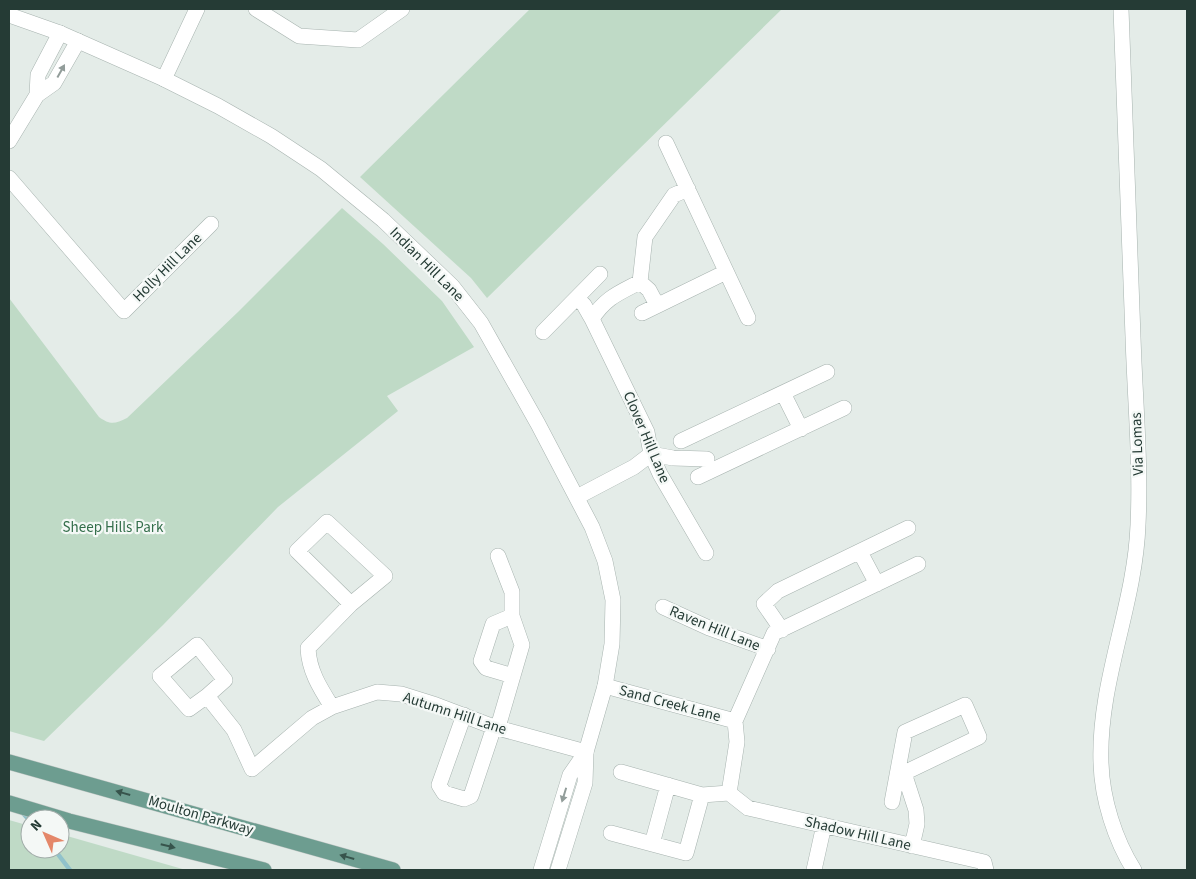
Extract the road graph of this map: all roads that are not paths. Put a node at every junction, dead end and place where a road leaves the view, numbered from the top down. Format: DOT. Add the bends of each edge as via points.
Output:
graph roads {
  1 [pos="20,9"];
  2 [pos="197,9"];
  3 [pos="256,9"];
  4 [pos="402,9"];
  5 [pos="1121,9"];
  6 [pos="9,15"];
  7 [pos="45,27"];
  8 [pos="60,33"];
  9 [pos="78,41"];
  10 [pos="164,79"];
  11 [pos="37,95"];
  12 [pos="9,141"];
  13 [pos="666,143"];
  14 [pos="9,178"];
  15 [pos="688,189"];
  16 [pos="211,224"];
  17 [pos="726,272"];
  18 [pos="600,274"];
  19 [pos="640,282"];
  20 [pos="577,298"];
  21 [pos="657,306"];
  22 [pos="642,313"];
  23 [pos="748,318"];
  24 [pos="592,319"];
  25 [pos="543,332"];
  26 [pos="827,372"];
  27 [pos="783,393"];
  28 [pos="844,408"];
  29 [pos="801,429"];
  30 [pos="701,431"];
  31 [pos="681,441"];
  32 [pos="651,454"];
  33 [pos="709,465"];
  34 [pos="698,477"];
  35 [pos="577,497"];
  36 [pos="908,528"];
  37 [pos="860,552"];
  38 [pos="706,553"];
  39 [pos="498,556"];
  40 [pos="918,564"];
  41 [pos="877,584"];
  42 [pos="351,604"];
  43 [pos="663,607"];
  44 [pos="512,616"];
  45 [pos="782,630"];
  46 [pos="768,649"];
  47 [pos="513,676"];
  48 [pos="605,686"];
  49 [pos="207,696"];
  50 [pos="332,707"];
  51 [pos="464,715"];
  52 [pos="735,721"];
  53 [pos="496,727"];
  54 [pos="586,752"];
  55 [pos="9,762"];
  56 [pos="621,772"];
  57 [pos="901,773"];
  58 [pos="668,785"];
  59 [pos="729,793"];
  60 [pos="702,795"];
  61 [pos="9,802"];
  62 [pos="892,802"];
  63 [pos="824,825"];
  64 [pos="612,833"];
  65 [pos="652,844"];
  66 [pos="912,846"];
  67 [pos="264,870"];
  68 [pos="393,870"];
  69 [pos="541,870"];
  70 [pos="558,870"];
  71 [pos="818,870"];
  72 [pos="986,870"];
  73 [pos="1134,870"];
  1 -- 7 [label="street, Indian Hill Lane"];
  2 -- 10 [label="street"];
  3 -- 4 [label="street" via="299,36 358,40"];
  5 -- 73 [label="street, Via Lomas" via="1139,512 1134,565 1103,717 1101,766 1116,833"];
  6 -- 7 [label="street, Indian Hill Lane"];
  7 -- 8 [label="street, Indian Hill Lane"];
  8 -- 9 [label="street, Indian Hill Lane"];
  8 -- 11 [label="street" via="38,75"];
  9 -- 10 [label="street, Indian Hill Lane"];
  11 -- 9 [label="street, one-way" via="54,84"];
  10 -- 35 [label="street, Indian Hill Lane" via="248,123 321,169 383,220 452,286 481,323"];
  11 -- 12 [label="street"];
  13 -- 15 [label="street"];
  14 -- 16 [label="street, Holly Hill Lane" via="124,311"];
  15 -- 17 [label="street"];
  15 -- 19 [label="street" via="674,195 645,237"];
  17 -- 21 [label="street"];
  17 -- 23 [label="street"];
  18 -- 20 [label="street"];
  19 -- 21 [label="street" via="649,290"];
  19 -- 24 [label="street" via="610,297"];
  20 -- 24 [label="street, Clover Hill Lane"];
  20 -- 25 [label="street"];
  21 -- 22 [label="street"];
  24 -- 32 [label="street, Clover Hill Lane" via="647,432"];
  26 -- 27 [label="street"];
  27 -- 29 [label="street"];
  27 -- 30 [label="street"];
  28 -- 29 [label="street"];
  29 -- 33 [label="street"];
  30 -- 31 [label="street"];
  30 -- 33 [label="street"];
  32 -- 33 [label="street"];
  32 -- 35 [label="street" via="634,467"];
  32 -- 38 [label="street, Clover Hill Lane"];
  33 -- 34 [label="street"];
  35 -- 48 [label="street, Indian Hill Lane" via="606,561 613,600 612,644"];
  36 -- 37 [label="street"];
  37 -- 41 [label="street"];
  37 -- 45 [label="street" via="778,591 764,604"];
  39 -- 44 [label="street" via="512,592"];
  40 -- 41 [label="street"];
  41 -- 45 [label="street"];
  42 -- 42 [label="street" via="385,576 327,522 297,551"];
  42 -- 50 [label="street" via="308,648 309,663"];
  43 -- 46 [label="street, Raven Hill Lane"];
  44 -- 47 [label="street" via="522,645"];
  44 -- 47 [label="street" via="493,624 481,661 486,668"];
  45 -- 46 [label="street" via="774,633"];
  46 -- 52 [label="street"];
  47 -- 53 [label="street"];
  48 -- 52 [label="street, Sand Creek Lane"];
  48 -- 54 [label="street, Indian Hill Lane"];
  49 -- 50 [label="street, Autumn Hill Lane" via="234,730 252,769 312,718"];
  50 -- 51 [label="street, Autumn Hill Lane" via="377,692 401,694"];
  51 -- 53 [label="street, Autumn Hill Lane"];
  51 -- 53 [label="street" via="439,785 444,793 464,799 471,796"];
  52 -- 59 [label="street" via="737,742"];
  53 -- 54 [label="street, Autumn Hill Lane"];
  54 -- 69 [label="street, Indian Hill Lane, one-way" via="570,775"];
  54 -- 70 [label="street, Indian Hill Lane" via="585,783"];
  68 -- 55 [label="main road, Moulton Parkway, one-way"];
  56 -- 58 [label="street"];
  57 -- 57 [label="street" via="979,737 965,705 905,732"];
  57 -- 62 [label="street"];
  57 -- 66 [label="street" via="916,810 917,824"];
  58 -- 60 [label="street"];
  58 -- 65 [label="street"];
  59 -- 60 [label="street"];
  59 -- 63 [label="street, Shadow Hill Lane" via="748,808"];
  60 -- 65 [label="street" via="686,853"];
  61 -- 67 [label="main road, one-way"];
  63 -- 66 [label="street, Shadow Hill Lane"];
  63 -- 71 [label="street"];
  64 -- 65 [label="street"];
  66 -- 72 [label="street, Shadow Hill Lane" via="984,862"];
}
